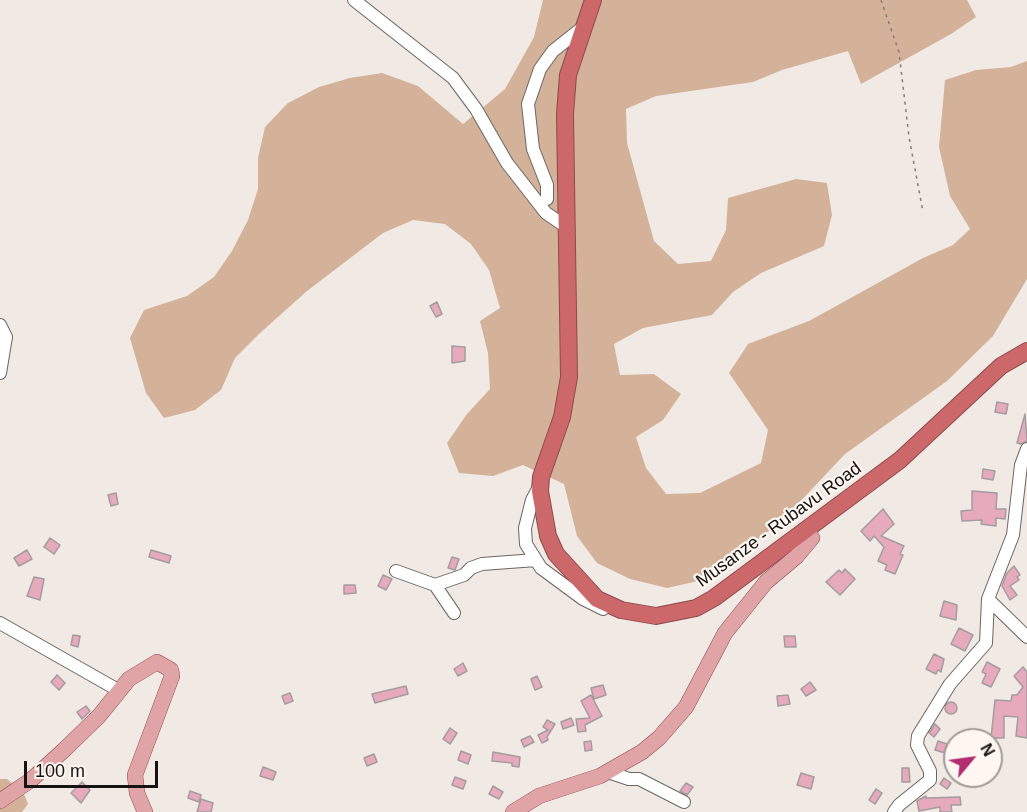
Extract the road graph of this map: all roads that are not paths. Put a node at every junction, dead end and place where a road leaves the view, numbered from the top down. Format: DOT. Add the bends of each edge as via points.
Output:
graph roads {
  1 [pos="354,0"];
  2 [pos="593,0"];
  3 [pos="582,28"];
  4 [pos="567,179"];
  5 [pos="547,185"];
  6 [pos="530,192"];
  7 [pos="547,199"];
  8 [pos="567,207"];
  9 [pos="546,213"];
  10 [pos="568,228"];
  11 [pos="569,258"];
  12 [pos="0,325"];
  13 [pos="1027,351"];
  14 [pos="0,373"];
  15 [pos="1027,449"];
  16 [pos="540,483"];
  17 [pos="806,530"];
  18 [pos="536,560"];
  19 [pos="396,571"];
  20 [pos="435,585"];
  21 [pos="988,599"];
  22 [pos="454,613"];
  23 [pos="656,616"];
  24 [pos="0,623"];
  25 [pos="1027,637"];
  26 [pos="118,690"];
  27 [pos="608,772"];
  28 [pos="0,801"];
  29 [pos="684,802"];
  30 [pos="145,812"];
  31 [pos="513,812"];
  32 [pos="894,812"];
  1 -- 6 [label="street" via="453,78"];
  2 -- 3 [label="highway, Musanze - Rubavu Road"];
  3 -- 4 [label="highway, Musanze - Rubavu Road" via="568,75"];
  3 -- 5 [label="street" via="553,51 532,85 529,127"];
  4 -- 5 [label="street"];
  4 -- 8 [label="highway, Musanze - Rubavu Road"];
  5 -- 6 [label="street"];
  5 -- 7 [label="street"];
  6 -- 7 [label="street"];
  6 -- 9 [label="street"];
  7 -- 8 [label="street"];
  8 -- 10 [label="highway, Musanze - Rubavu Road"];
  9 -- 10 [label="street"];
  9 -- 11 [label="street"];
  10 -- 11 [label="highway, Musanze - Rubavu Road"];
  11 -- 16 [label="highway, Musanze - Rubavu Road" via="568,377 562,417"];
  12 -- 14 [label="street" via="6,337"];
  13 -- 17 [label="highway, Musanze - Rubavu Road" via="1001,366 900,460"];
  15 -- 21 [label="street" via="1021,465 1013,535"];
  16 -- 18 [label="street" via="525,528 526,544"];
  16 -- 23 [label="highway, Musanze - Rubavu Road" via="548,536 566,566 597,598 621,610"];
  17 -- 23 [label="highway, Musanze - Rubavu Road" via="714,598 696,608"];
  17 -- 27 [label="main road" via="812,538 766,582 725,633 686,707 652,745"];
  18 -- 20 [label="street" via="482,564"];
  18 -- 23 [label="street" via="562,584 602,608 634,616"];
  19 -- 20 [label="street"];
  20 -- 22 [label="street"];
  21 -- 25 [label="street"];
  21 -- 32 [label="street" via="986,642 950,684 918,736 917,745 930,771 930,780"];
  24 -- 26 [label="street"];
  26 -- 28 [label="main road" via="99,716 64,750"];
  26 -- 30 [label="main road" via="155,662 172,672 172,681 135,776"];
  27 -- 29 [label="street" via="639,779"];
  27 -- 31 [label="main road" via="539,796"];
}
